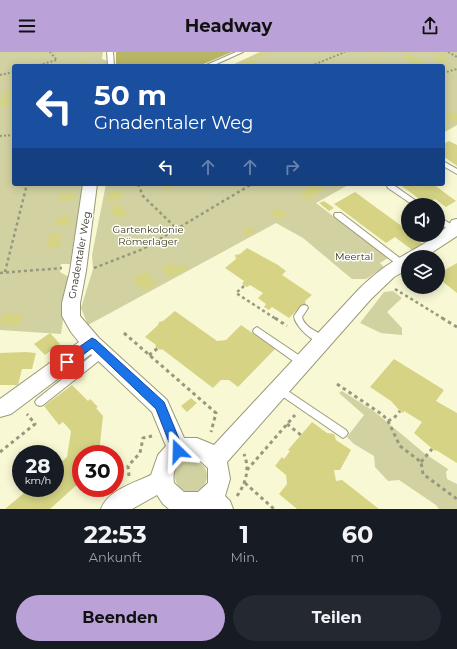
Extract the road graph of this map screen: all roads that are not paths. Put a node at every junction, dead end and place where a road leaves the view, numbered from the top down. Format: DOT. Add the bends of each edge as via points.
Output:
graph roads {
  1 [pos="110,52"];
  2 [pos="240,52"];
  3 [pos="111,64"];
  4 [pos="212,64"];
  5 [pos="445,164"];
  6 [pos="457,172"];
  7 [pos="90,186"];
  8 [pos="390,186"];
  9 [pos="408,198"];
  10 [pos="338,215"];
  11 [pos="445,222"];
  12 [pos="456,227"];
  13 [pos="424,250"];
  14 [pos="401,256"];
  15 [pos="401,266"];
  16 [pos="304,308"];
  17 [pos="257,331"];
  18 [pos="320,343"];
  19 [pos="97,348"];
  20 [pos="302,363"];
  21 [pos="279,388"];
  22 [pos="40,402"];
  23 [pos="8,404"];
  24 [pos="342,433"];
  25 [pos="178,451"];
  26 [pos="215,459"];
  27 [pos="162,482"];
  28 [pos="215,503"];
  29 [pos="112,509"];
  1 -- 3 [label="lane"];
  2 -- 4 [label="lane"];
  5 -- 6 [label="lane"];
  7 -- 19 [label="street, Gnadentaler Weg" via="71,316 77,327"];
  8 -- 9 [label="lane"];
  10 -- 14 [label="lane"];
  11 -- 12 [label="lane"];
  12 -- 13 [label="street"];
  15 -- 18 [label="street" via="382,279"];
  16 -- 18 [label="lane" via="298,316 300,324"];
  17 -- 20 [label="lane"];
  18 -- 20 [label="street"];
  19 -- 22 [label="lane"];
  19 -- 23 [label="street"];
  19 -- 25 [label="street, Gnadentaler Weg" via="160,406"];
  20 -- 21 [label="street"];
  21 -- 24 [label="lane"];
  21 -- 26 [label="street"];
  25 -- 26 [label="street" via="197,448"];
  25 -- 27 [label="street" via="165,464"];
  26 -- 28 [label="street" via="220,479 214,493"];
  27 -- 28 [label="street" via="167,494 180,503"];
  27 -- 29 [label="street" via="134,494"];
}
